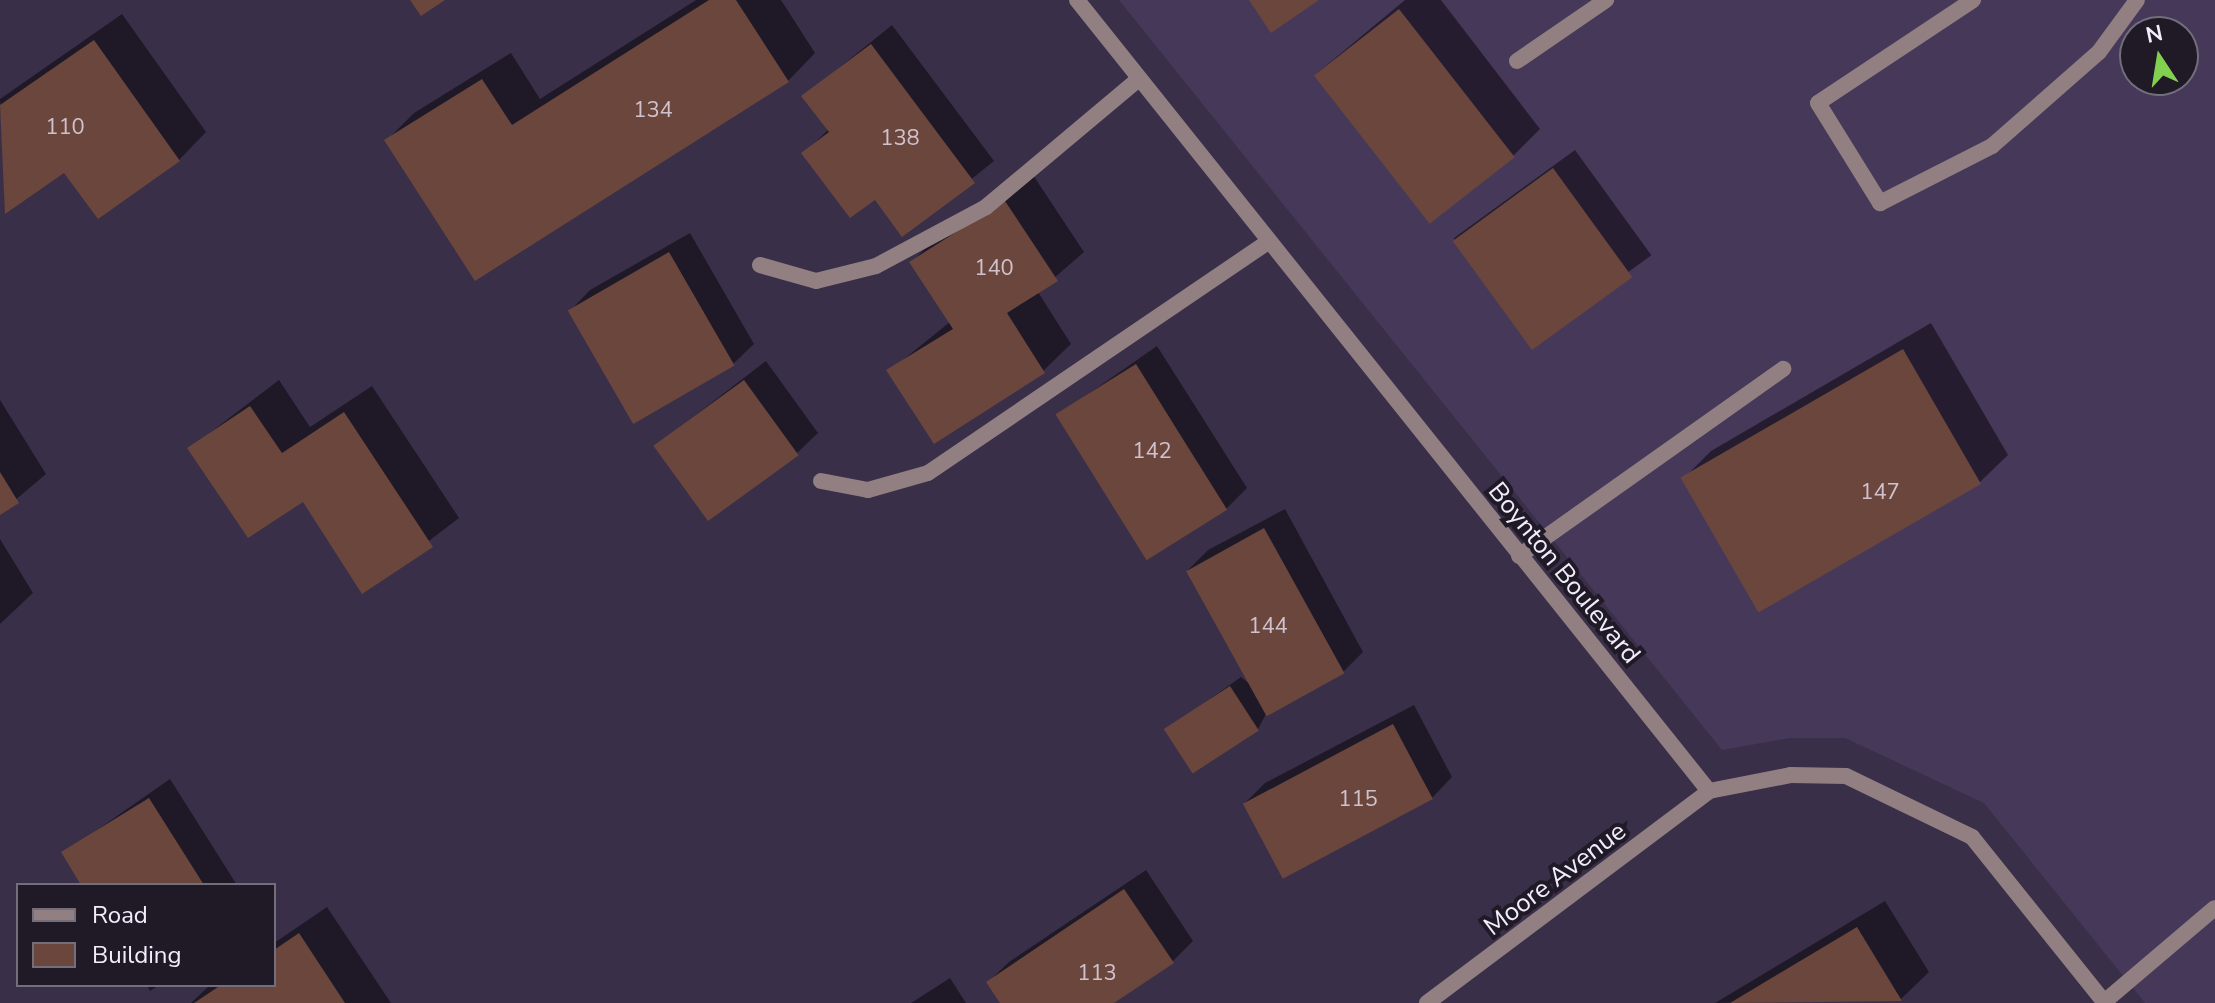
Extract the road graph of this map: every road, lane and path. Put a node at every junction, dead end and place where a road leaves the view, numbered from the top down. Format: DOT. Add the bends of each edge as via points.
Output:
graph roads {
  1 [pos="1077,0"];
  2 [pos="1606,0"];
  3 [pos="1973,0"];
  4 [pos="2137,0"];
  5 [pos="1517,61"];
  6 [pos="1136,81"];
  7 [pos="1266,243"];
  8 [pos="760,265"];
  9 [pos="1783,369"];
  10 [pos="821,481"];
  11 [pos="1519,556"];
  12 [pos="1709,791"];
  13 [pos="2215,908"];
  14 [pos="2105,1002"];
  15 [pos="1427,1003"];
  1 -- 6 [label="street, Boynton Boulevard"];
  2 -- 5 [label="street"];
  3 -- 4 [label="street" via="1818,103 1880,203 1992,146 2099,52"];
  6 -- 7 [label="street, Boynton Boulevard"];
  6 -- 8 [label="street" via="986,207 876,266 816,281"];
  7 -- 10 [label="street" via="928,473 868,490"];
  7 -- 11 [label="street, Boynton Boulevard"];
  9 -- 11 [label="street"];
  11 -- 12 [label="street, Boynton Boulevard"];
  12 -- 14 [label="street" via="1791,775 1846,776 1972,837"];
  12 -- 15 [label="street, Moore Avenue"];
  13 -- 14 [label="street"];
}
